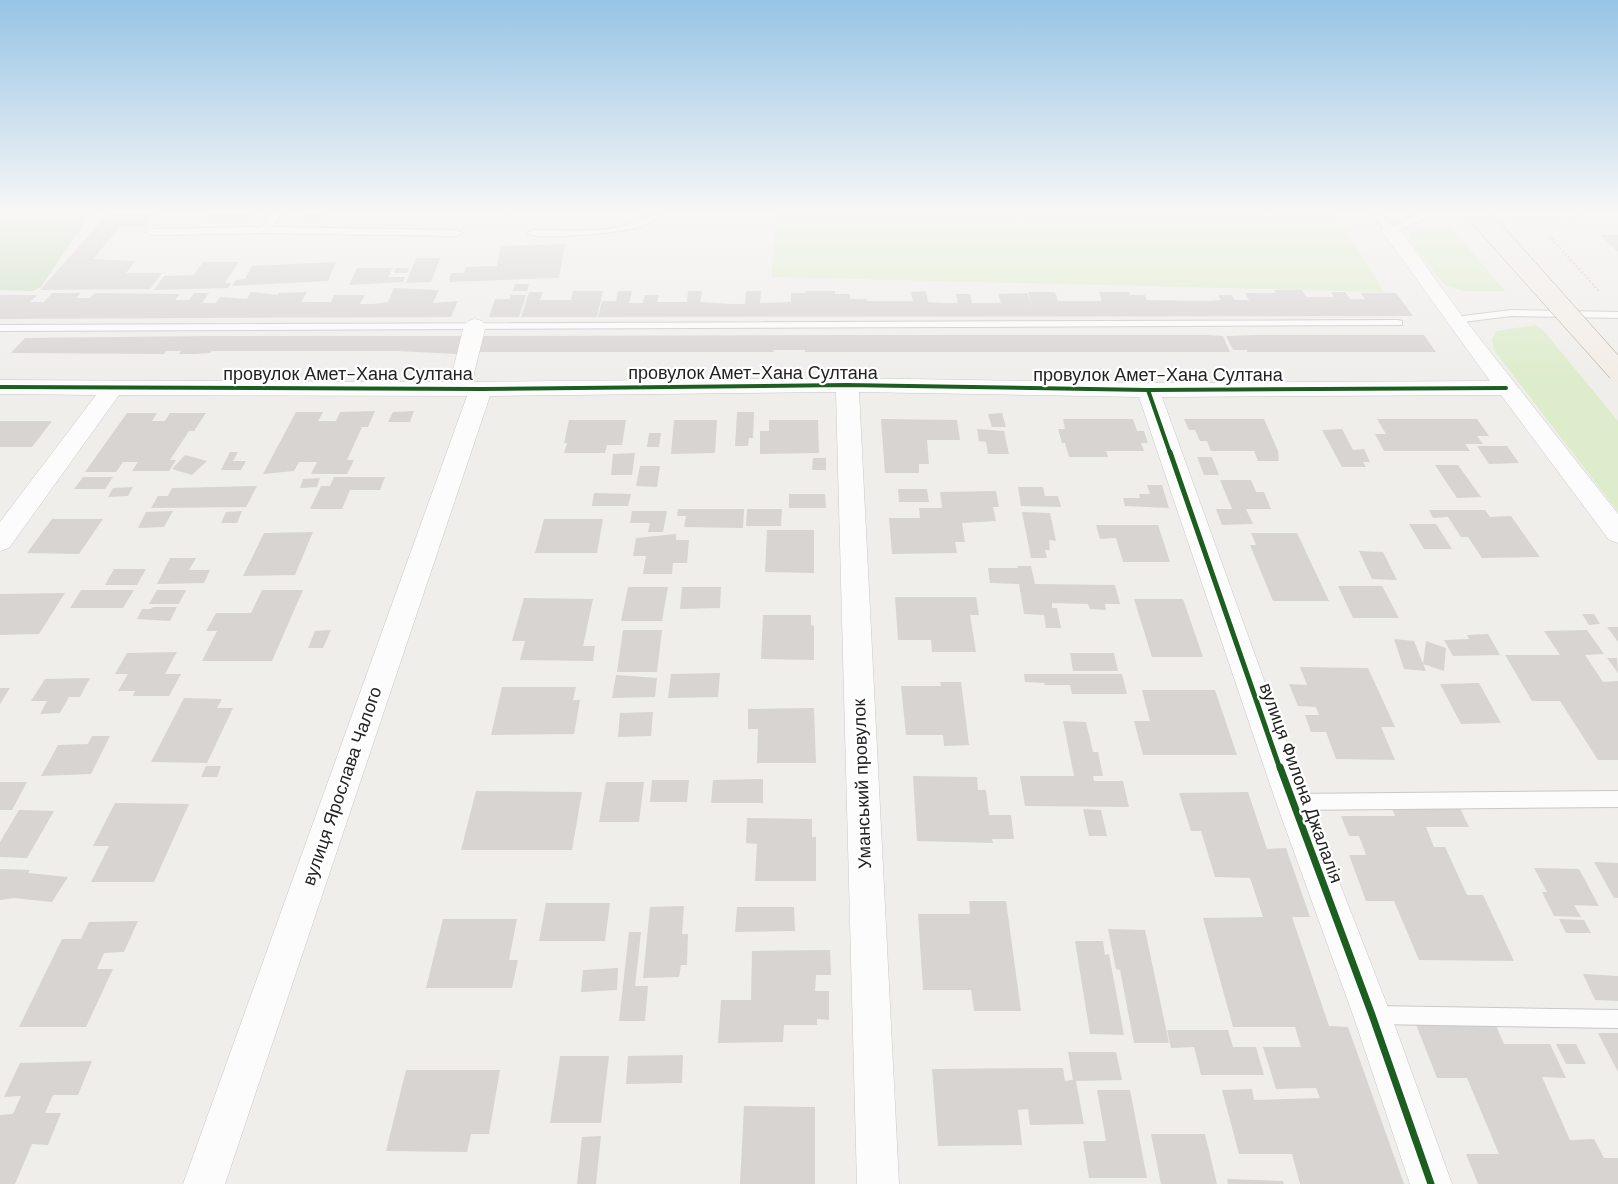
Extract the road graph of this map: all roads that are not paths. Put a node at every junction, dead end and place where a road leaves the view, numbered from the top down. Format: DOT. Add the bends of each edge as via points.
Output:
graph roads {
  1 [pos="1418,268"];
  2 [pos="1527,268"];
  3 [pos="1618,315"];
  4 [pos="1456,320"];
  5 [pos="1398,323"];
  6 [pos="475,325"];
  7 [pos="0,328"];
  8 [pos="1618,371"];
  9 [pos="846,385"];
  10 [pos="0,386"];
  11 [pos="114,386"];
  12 [pos="1506,388"];
  13 [pos="470,389"];
  14 [pos="1148,390"];
  15 [pos="1618,533"];
  16 [pos="0,541"];
  17 [pos="1618,799"];
  18 [pos="1292,802"];
  19 [pos="1372,1015"];
  20 [pos="1618,1019"];
  21 [pos="204,1184"];
  22 [pos="878,1184"];
  23 [pos="1431,1184"];
  1 -- 4 [label="street"];
  2 -- 8 [label="main road, bridge"];
  3 -- 4 [label="lane" via="1511,313"];
  4 -- 12 [label="street"];
  5 -- 6 [label="lane"];
  6 -- 7 [label="lane"];
  6 -- 13 [label="street, вулиця Ярослава Чалого"];
  9 -- 13 [label="street, провулок Амет-Хана Султана"];
  9 -- 14 [label="street, провулок Амет-Хана Султана"];
  9 -- 22 [label="street, Уманський провулок"];
  10 -- 11 [label="street, провулок Амет-Хана Султана"];
  11 -- 13 [label="street, провулок Амет-Хана Султана"];
  11 -- 16 [label="street"];
  12 -- 14 [label="street, провулок Амет-Хана Султана"];
  12 -- 15 [label="street"];
  13 -- 21 [label="street, вулиця Ярослава Чалого"];
  14 -- 18 [label="street, вулиця Филона Джалалія"];
  17 -- 18 [label="lane"];
  18 -- 19 [label="street, вулиця Филона Джалалія"];
  19 -- 20 [label="lane"];
  19 -- 23 [label="street, вулиця Филона Джалалія"];
}
